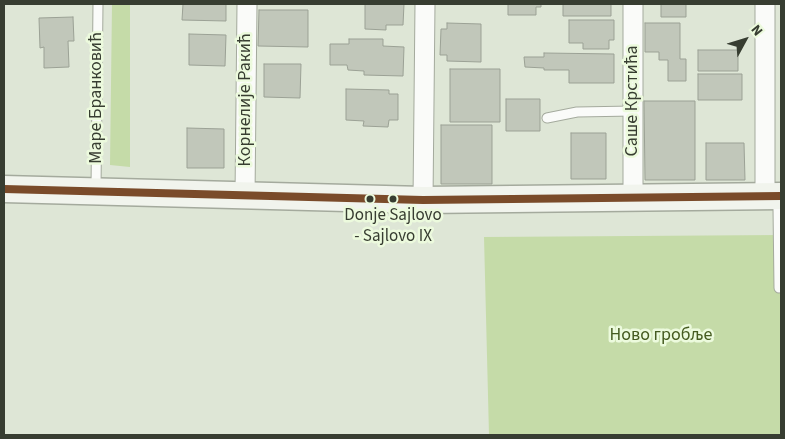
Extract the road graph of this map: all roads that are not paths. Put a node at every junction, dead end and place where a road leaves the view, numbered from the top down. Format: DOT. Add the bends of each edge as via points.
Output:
graph roads {
  1 [pos="98,4"];
  2 [pos="247,4"];
  3 [pos="425,4"];
  4 [pos="633,4"];
  5 [pos="765,4"];
  6 [pos="633,111"];
  7 [pos="547,118"];
  8 [pos="4,189"];
  9 [pos="96,192"];
  10 [pos="246,196"];
  11 [pos="633,198"];
  12 [pos="423,200"];
  13 [pos="775,200"];
  14 [pos="779,288"];
  1 -- 9 [label="lane, Маре Бранковић"];
  2 -- 10 [label="street, Корнелије Ракић"];
  3 -- 12 [label="street"];
  4 -- 6 [label="street, Саше Крстића"];
  5 -- 13 [label="street"];
  6 -- 7 [label="lane" via="577,112"];
  6 -- 11 [label="street, Саше Крстића"];
  8 -- 9 [label="street"];
  9 -- 10 [label="street"];
  10 -- 12 [label="street"];
  11 -- 12 [label="street"];
  11 -- 13 [label="street"];
  13 -- 14 [label="lane"];
}
